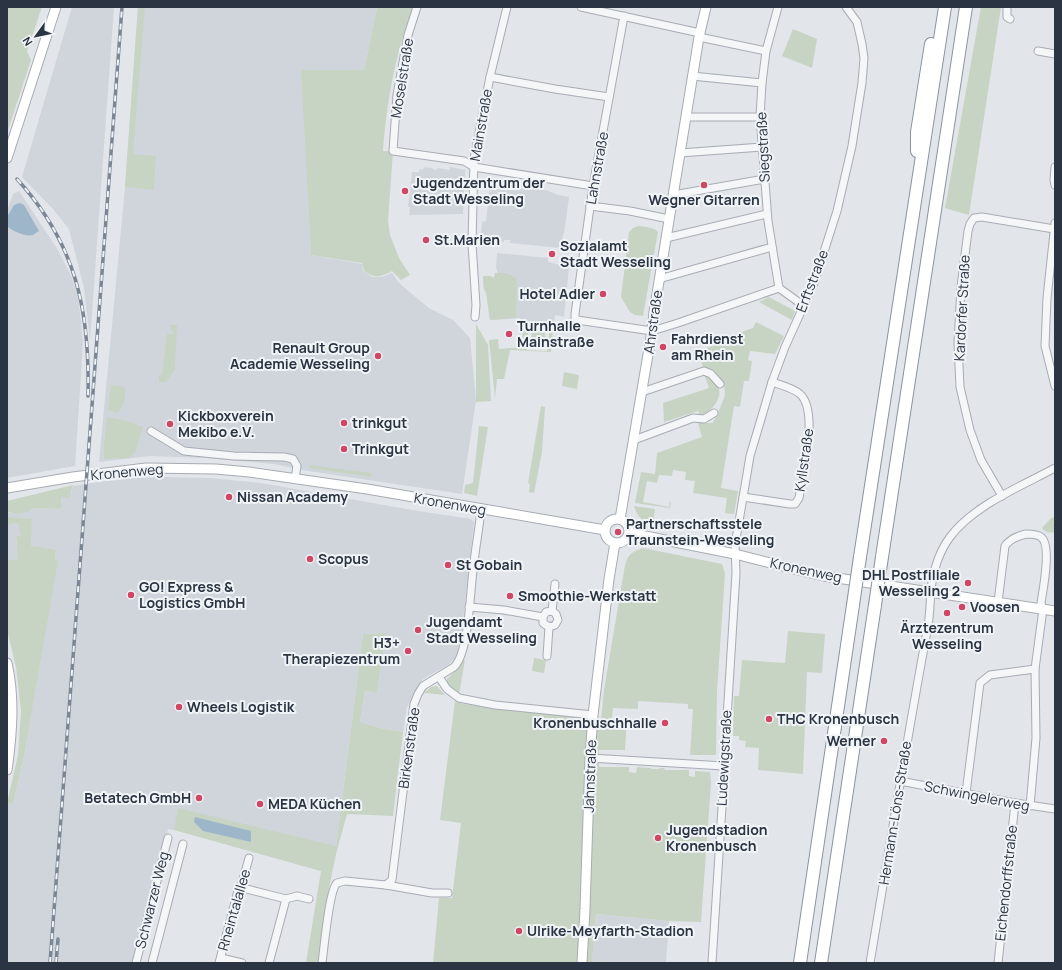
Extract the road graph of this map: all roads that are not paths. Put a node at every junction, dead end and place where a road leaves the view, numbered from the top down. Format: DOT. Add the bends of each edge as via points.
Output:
graph roads {
  1 [pos="56,7"];
  2 [pos="417,7"];
  3 [pos="507,7"];
  4 [pos="581,7"];
  5 [pos="706,7"];
  6 [pos="778,7"];
  7 [pos="846,7"];
  8 [pos="936,7"];
  9 [pos="945,7"];
  10 [pos="966,7"];
  11 [pos="974,7"];
  12 [pos="1007,7"];
  13 [pos="624,16"];
  14 [pos="1010,19"];
  15 [pos="699,35"];
  16 [pos="766,51"];
  17 [pos="1038,51"];
  18 [pos="1055,54"];
  19 [pos="692,76"];
  20 [pos="490,77"];
  21 [pos="762,83"];
  22 [pos="609,97"];
  23 [pos="686,117"];
  24 [pos="760,117"];
  25 [pos="947,131"];
  26 [pos="762,147"];
  27 [pos="680,153"];
  28 [pos="7,158"];
  29 [pos="474,167"];
  30 [pos="1055,167"];
  31 [pos="765,180"];
  32 [pos="918,182"];
  33 [pos="1055,185"];
  34 [pos="592,186"];
  35 [pos="673,196"];
  36 [pos="590,206"];
  37 [pos="767,214"];
  38 [pos="669,219"];
  39 [pos="1054,226"];
  40 [pos="666,238"];
  41 [pos="772,247"];
  42 [pos="660,279"];
  43 [pos="779,288"];
  44 [pos="804,306"];
  45 [pos="475,317"];
  46 [pos="652,330"];
  47 [pos="772,382"];
  48 [pos="720,384"];
  49 [pos="1055,386"];
  50 [pos="642,392"];
  51 [pos="714,413"];
  52 [pos="151,431"];
  53 [pos="634,440"];
  54 [pos="1055,468"];
  55 [pos="295,479"];
  56 [pos="7,488"];
  57 [pos="1002,496"];
  58 [pos="743,497"];
  59 [pos="481,510"];
  60 [pos="620,519"];
  61 [pos="605,530"];
  62 [pos="630,533"];
  63 [pos="615,543"];
  64 [pos="735,554"];
  65 [pos="555,584"];
  66 [pos="931,592"];
  67 [pos="998,602"];
  68 [pos="469,607"];
  69 [pos="1043,609"];
  70 [pos="552,611"];
  71 [pos="1055,611"];
  72 [pos="542,617"];
  73 [pos="549,627"];
  74 [pos="546,656"];
  75 [pos="7,663"];
  76 [pos="1035,669"];
  77 [pos="439,676"];
  78 [pos="593,715"];
  79 [pos="590,758"];
  80 [pos="724,766"];
  81 [pos="7,770"];
  82 [pos="900,781"];
  83 [pos="966,794"];
  84 [pos="1015,804"];
  85 [pos="1030,806"];
  86 [pos="1055,809"];
  87 [pos="168,838"];
  88 [pos="183,844"];
  89 [pos="249,858"];
  90 [pos="386,885"];
  91 [pos="238,888"];
  92 [pos="448,893"];
  93 [pos="286,899"];
  94 [pos="309,899"];
  95 [pos="220,960"];
  96 [pos="136,963"];
  97 [pos="152,963"];
  98 [pos="242,963"];
  99 [pos="269,963"];
  100 [pos="322,963"];
  101 [pos="582,963"];
  102 [pos="712,963"];
  103 [pos="800,963"];
  104 [pos="821,963"];
  105 [pos="870,963"];
  106 [pos="998,963"];
  1 -- 28 [label="street"];
  2 -- 29 [label="street, Moselstraße" via="408,35 397,95 393,151 464,161"];
  3 -- 20 [label="street, Mainstraße"];
  4 -- 13 [label="street"];
  5 -- 15 [label="street, Ahrstraße"];
  6 -- 16 [label="street, Siegstraße"];
  7 -- 44 [label="street, Erftstraße" via="857,22 862,44 862,83 852,146 837,211"];
  8 -- 32 [label="highway" via="916,132"];
  9 -- 32 [label="highway"];
  10 -- 25 [label="highway"];
  11 -- 25 [label="highway" via="961,82"];
  12 -- 14 [label="street" via="1007,16"];
  13 -- 15 [label="street"];
  13 -- 22 [label="street, Lahnstraße"];
  15 -- 16 [label="street"];
  15 -- 19 [label="street, Ahrstraße"];
  16 -- 21 [label="street, Siegstraße"];
  17 -- 18 [label="street"];
  19 -- 21 [label="street"];
  19 -- 23 [label="street, Ahrstraße"];
  20 -- 22 [label="street"];
  20 -- 29 [label="street, Mainstraße"];
  21 -- 24 [label="street, Siegstraße"];
  22 -- 34 [label="street, Lahnstraße"];
  23 -- 24 [label="street"];
  23 -- 27 [label="street, Ahrstraße"];
  24 -- 26 [label="street, Siegstraße"];
  25 -- 104 [label="highway, bridge"];
  26 -- 27 [label="street"];
  26 -- 31 [label="street, Siegstraße"];
  27 -- 35 [label="street, Ahrstraße"];
  29 -- 34 [label="street"];
  29 -- 45 [label="street, Mainstraße" via="471,232"];
  30 -- 33 [label="street"];
  31 -- 35 [label="street"];
  31 -- 37 [label="street, Siegstraße"];
  32 -- 103 [label="highway, bridge"];
  34 -- 36 [label="street, Lahnstraße"];
  35 -- 38 [label="street, Ahrstraße"];
  36 -- 38 [label="street"];
  36 -- 46 [label="street, Lahnstraße" via="575,318"];
  37 -- 40 [label="street"];
  37 -- 41 [label="street, Siegstraße"];
  38 -- 40 [label="street, Ahrstraße"];
  39 -- 49 [label="street" via="1045,346"];
  39 -- 57 [label="street, Kardorfer Straße" via="982,217 974,218 970,224 961,287 958,343 960,387 970,430 981,460"];
  40 -- 42 [label="street, Ahrstraße"];
  41 -- 42 [label="street"];
  41 -- 43 [label="street, Siegstraße"];
  42 -- 46 [label="street, Ahrstraße"];
  43 -- 44 [label="street"];
  43 -- 46 [label="street"];
  44 -- 47 [label="street, Erftstraße"];
  46 -- 50 [label="street, Ahrstraße"];
  47 -- 58 [label="street, Erftstraße" via="750,456"];
  47 -- 58 [label="street, Kyllstraße" via="796,392 808,406 810,424 799,498 795,504 790,504"];
  48 -- 50 [label="street" via="711,374 704,371"];
  50 -- 53 [label="street, Ahrstraße"];
  51 -- 53 [label="street"];
  52 -- 55 [label="street, Kronenweg" via="184,451 293,459 297,466"];
  53 -- 60 [label="street, Ahrstraße"];
  54 -- 57 [label="street, Hermann-Löns-Straße"];
  55 -- 56 [label="street, Kronenweg" via="216,469 146,468"];
  55 -- 59 [label="street, Kronenweg"];
  57 -- 66 [label="street, Hermann-Löns-Straße" via="964,521 949,538 939,556"];
  58 -- 64 [label="street, Erftstraße"];
  59 -- 61 [label="street, Kronenweg"];
  59 -- 68 [label="street, Birkenstraße"];
  60 -- 61 [label="street" via="608,523"];
  60 -- 62 [label="street" via="627,523"];
  61 -- 63 [label="street" via="608,538"];
  62 -- 63 [label="street" via="624,541"];
  62 -- 64 [label="street, Kronenweg"];
  63 -- 78 [label="street, Jahnstraße"];
  64 -- 66 [label="street, Kronenweg" via="808,573"];
  64 -- 80 [label="street, Ludewigstraße"];
  65 -- 70 [label="street"];
  66 -- 67 [label="street, Kronenweg"];
  66 -- 82 [label="street, Hermann-Löns-Straße" via="928,626"];
  67 -- 69 [label="street, Kronenweg"];
  67 -- 69 [label="street" via="1005,546 1009,540 1017,536 1034,534 1041,537 1045,543 1047,556 1041,603"];
  68 -- 72 [label="street"];
  68 -- 77 [label="street, Birkenstraße" via="458,663"];
  69 -- 71 [label="street, Kronenweg"];
  69 -- 76 [label="street"];
  70 -- 72 [label="street" via="546,612"];
  70 -- 73 [label="street" via="558,620 555,625"];
  72 -- 73 [label="street" via="543,623"];
  73 -- 74 [label="street"];
  75 -- 81 [label="street" via="12,723"];
  76 -- 83 [label="street" via="990,675 980,683"];
  76 -- 85 [label="street" via="1036,738"];
  77 -- 78 [label="street" via="447,689 460,698 495,705"];
  77 -- 90 [label="street, Birkenstraße" via="423,686 414,704 392,880"];
  78 -- 79 [label="street, Jahnstraße"];
  79 -- 80 [label="street"];
  79 -- 101 [label="street, Jahnstraße"];
  80 -- 102 [label="street, Ludewigstraße"];
  82 -- 83 [label="street, Schwingelerweg"];
  82 -- 105 [label="street, Hermann-Löns-Straße"];
  83 -- 84 [label="street, Schwingelerweg"];
  84 -- 85 [label="street, Schwingelerweg"];
  84 -- 106 [label="street, Eichendorffstraße"];
  85 -- 86 [label="street, Schwingelerweg"];
  87 -- 96 [label="street, Schwarzer Weg"];
  88 -- 97 [label="street"];
  89 -- 91 [label="street, Rheintalallee" via="242,883"];
  90 -- 92 [label="street" via="432,893"];
  90 -- 100 [label="street" via="345,881 335,885 330,900"];
  91 -- 93 [label="street"];
  91 -- 95 [label="street, Rheintalallee"];
  93 -- 94 [label="street" via="297,896"];
  93 -- 99 [label="street"];
  95 -- 98 [label="street"];
}
